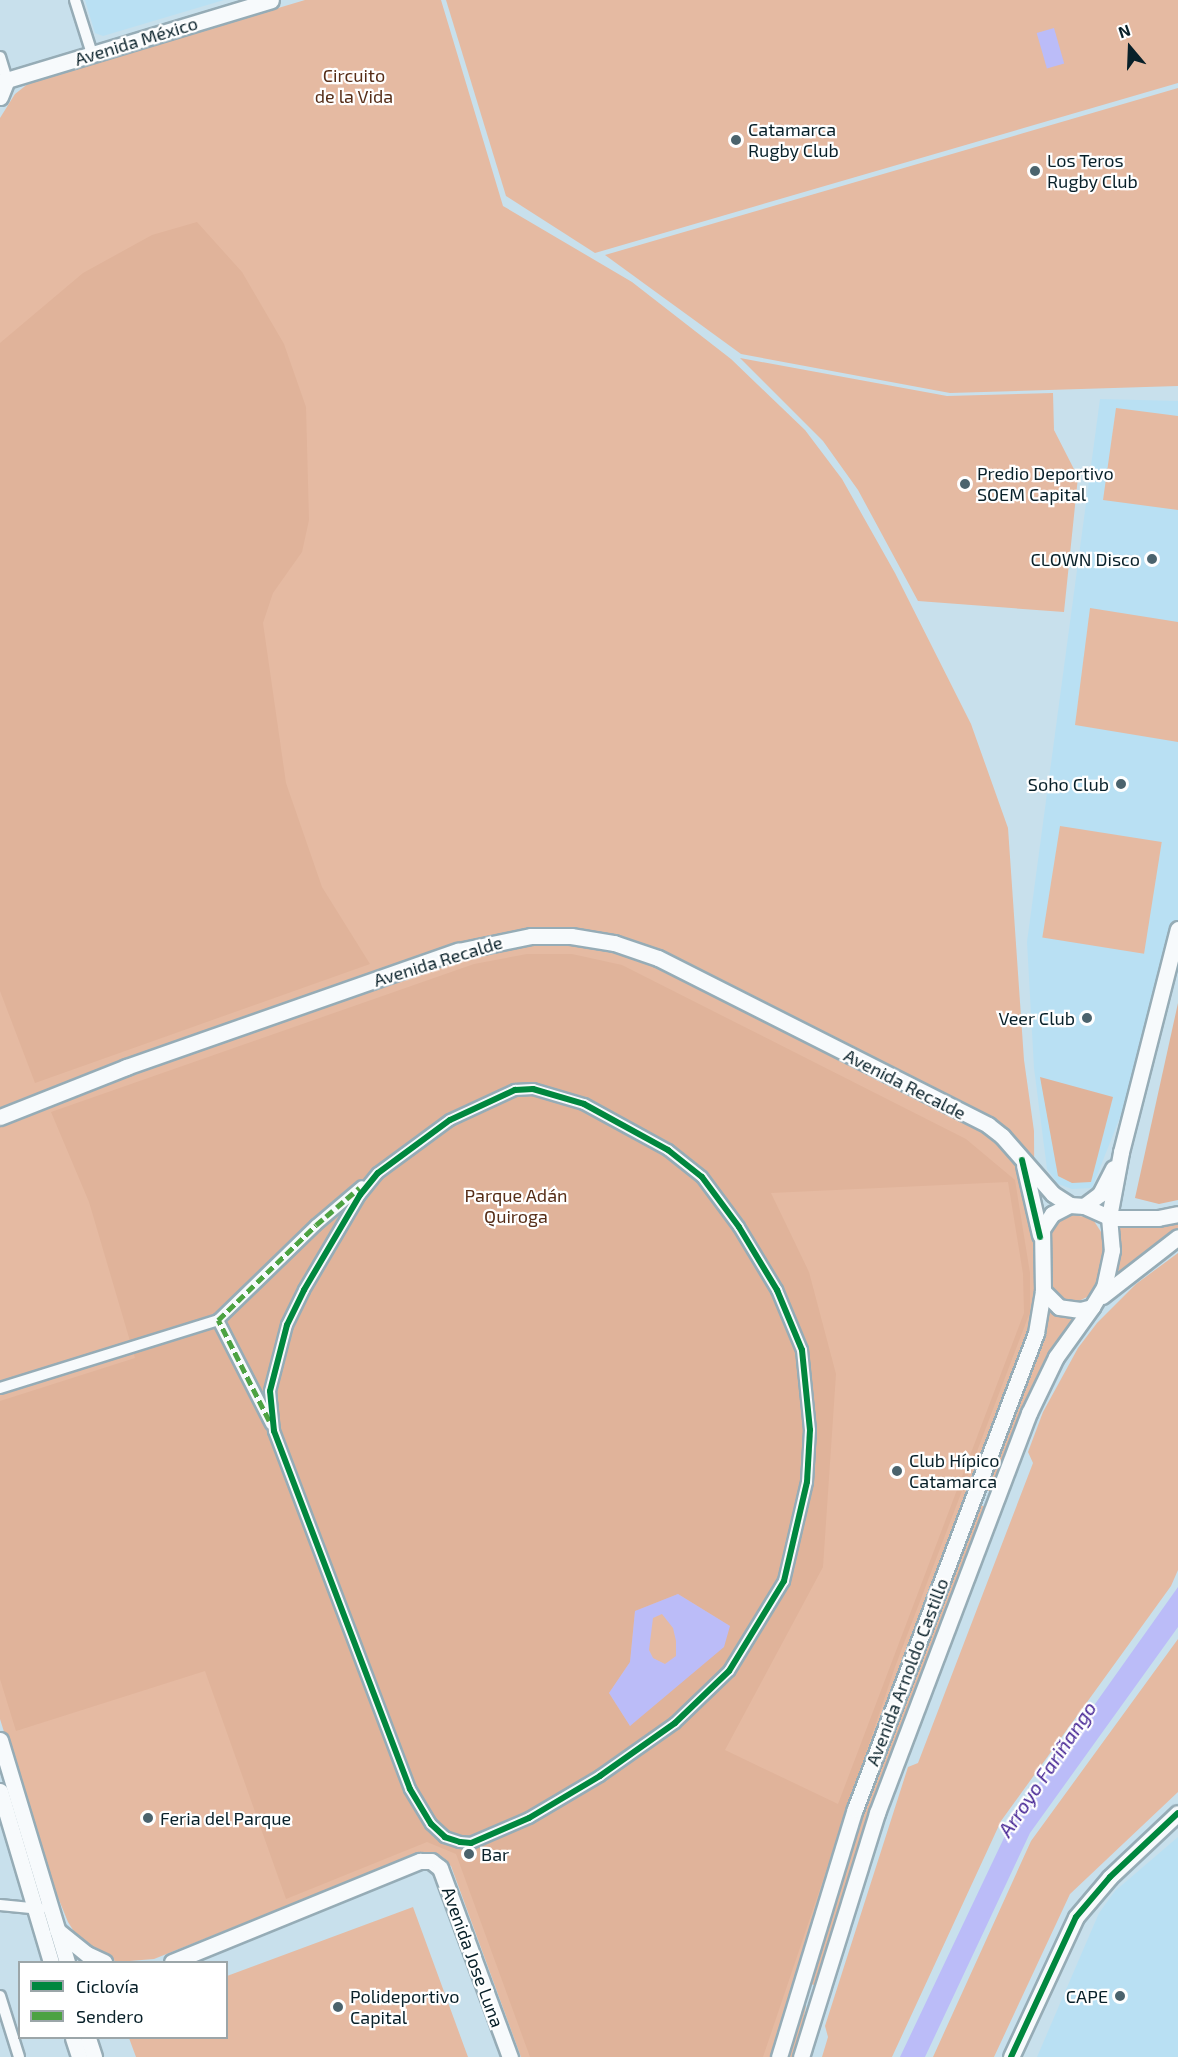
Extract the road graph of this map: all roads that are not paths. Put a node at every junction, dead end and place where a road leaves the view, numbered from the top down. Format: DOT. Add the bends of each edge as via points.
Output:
graph roads {
  1 [pos="75,0"];
  2 [pos="261,2"];
  3 [pos="92,54"];
  4 [pos="0,57"];
  5 [pos="3,81"];
  6 [pos="0,98"];
  7 [pos="1178,929"];
  8 [pos="0,1117"];
  9 [pos="1121,1152"];
  10 [pos="1022,1160"];
  11 [pos="378,1173"];
  12 [pos="1077,1205"];
  13 [pos="1178,1214"];
  14 [pos="1110,1217"];
  15 [pos="1040,1237"];
  16 [pos="1178,1237"];
  17 [pos="1043,1291"];
  18 [pos="1096,1303"];
  19 [pos="218,1320"];
  20 [pos="0,1388"];
  21 [pos="274,1431"];
  22 [pos="0,1740"];
  23 [pos="5,1766"];
  24 [pos="0,1791"];
  25 [pos="1178,1813"];
  26 [pos="0,1905"];
  27 [pos="43,1908"];
  28 [pos="57,1930"];
  29 [pos="51,1961"];
  30 [pos="67,1961"];
  31 [pos="102,1961"];
  32 [pos="174,1961"];
  33 [pos="0,1996"];
  34 [pos="74,2039"];
  35 [pos="89,2039"];
  36 [pos="100,2039"];
  37 [pos="19,2057"];
  38 [pos="79,2057"];
  39 [pos="96,2057"];
  40 [pos="510,2057"];
  41 [pos="779,2057"];
  42 [pos="801,2057"];
  43 [pos="1011,2057"];
  1 -- 3 [label="street"];
  2 -- 3 [label="main road, Avenida México"];
  3 -- 5 [label="main road, Avenida México"];
  4 -- 5 [label="street"];
  5 -- 6 [label="main road"];
  7 -- 9 [label="main road"];
  8 -- 10 [label="main road, Avenida Recalde" via="126,1066 458,951 498,941 571,936 614,943 658,958 988,1125"];
  9 -- 12 [label="main road" via="1100,1194"];
  9 -- 14 [label="main road"];
  10 -- 12 [label="main road, Avenida Recalde" via="1053,1194"];
  10 -- 15 [label="main road"];
  11 -- 19 [label="street" via="316,1224"];
  11 -- 21 [label="street" via="322,1257 287,1325 270,1391"];
  11 -- 21 [label="street" via="450,1119 515,1090 533,1089 558,1094 628,1126 702,1177 758,1255 793,1320 802,1350 810,1430 807,1482 784,1581 729,1671 675,1723 600,1776 529,1818 471,1843 460,1842 431,1824 410,1789"];
  12 -- 14 [label="main road"];
  12 -- 15 [label="main road" via="1052,1214"];
  13 -- 14 [label="main road" via="1158,1218"];
  14 -- 18 [label="main road" via="1112,1250"];
  15 -- 17 [label="main road"];
  16 -- 18 [label="main road"];
  17 -- 18 [label="main road" via="1059,1307 1080,1310"];
  17 -- 41 [label="main road, Avenida Arnoldo Castillo" via="1026,1365 855,1809"];
  18 -- 42 [label="main road, Avenida Arnoldo Castillo" via="1056,1357 1029,1413 877,1813"];
  19 -- 20 [label="street"];
  19 -- 21 [label="street"];
  22 -- 23 [label="main road"];
  23 -- 27 [label="main road"];
  24 -- 27 [label="main road"];
  25 -- 43 [label="main road" via="1110,1877 1076,1917"];
  26 -- 27 [label="street"];
  27 -- 28 [label="main road"];
  27 -- 29 [label="main road"];
  28 -- 30 [label="main road"];
  28 -- 31 [label="main road"];
  32 -- 40 [label="main road, Avenida Jose Luna" via="420,1861 431,1861 440,1868"];
  33 -- 37 [label="street"];
  34 -- 38 [label="main road"];
  35 -- 39 [label="main road"];
  36 -- 39 [label="main road"];
}
